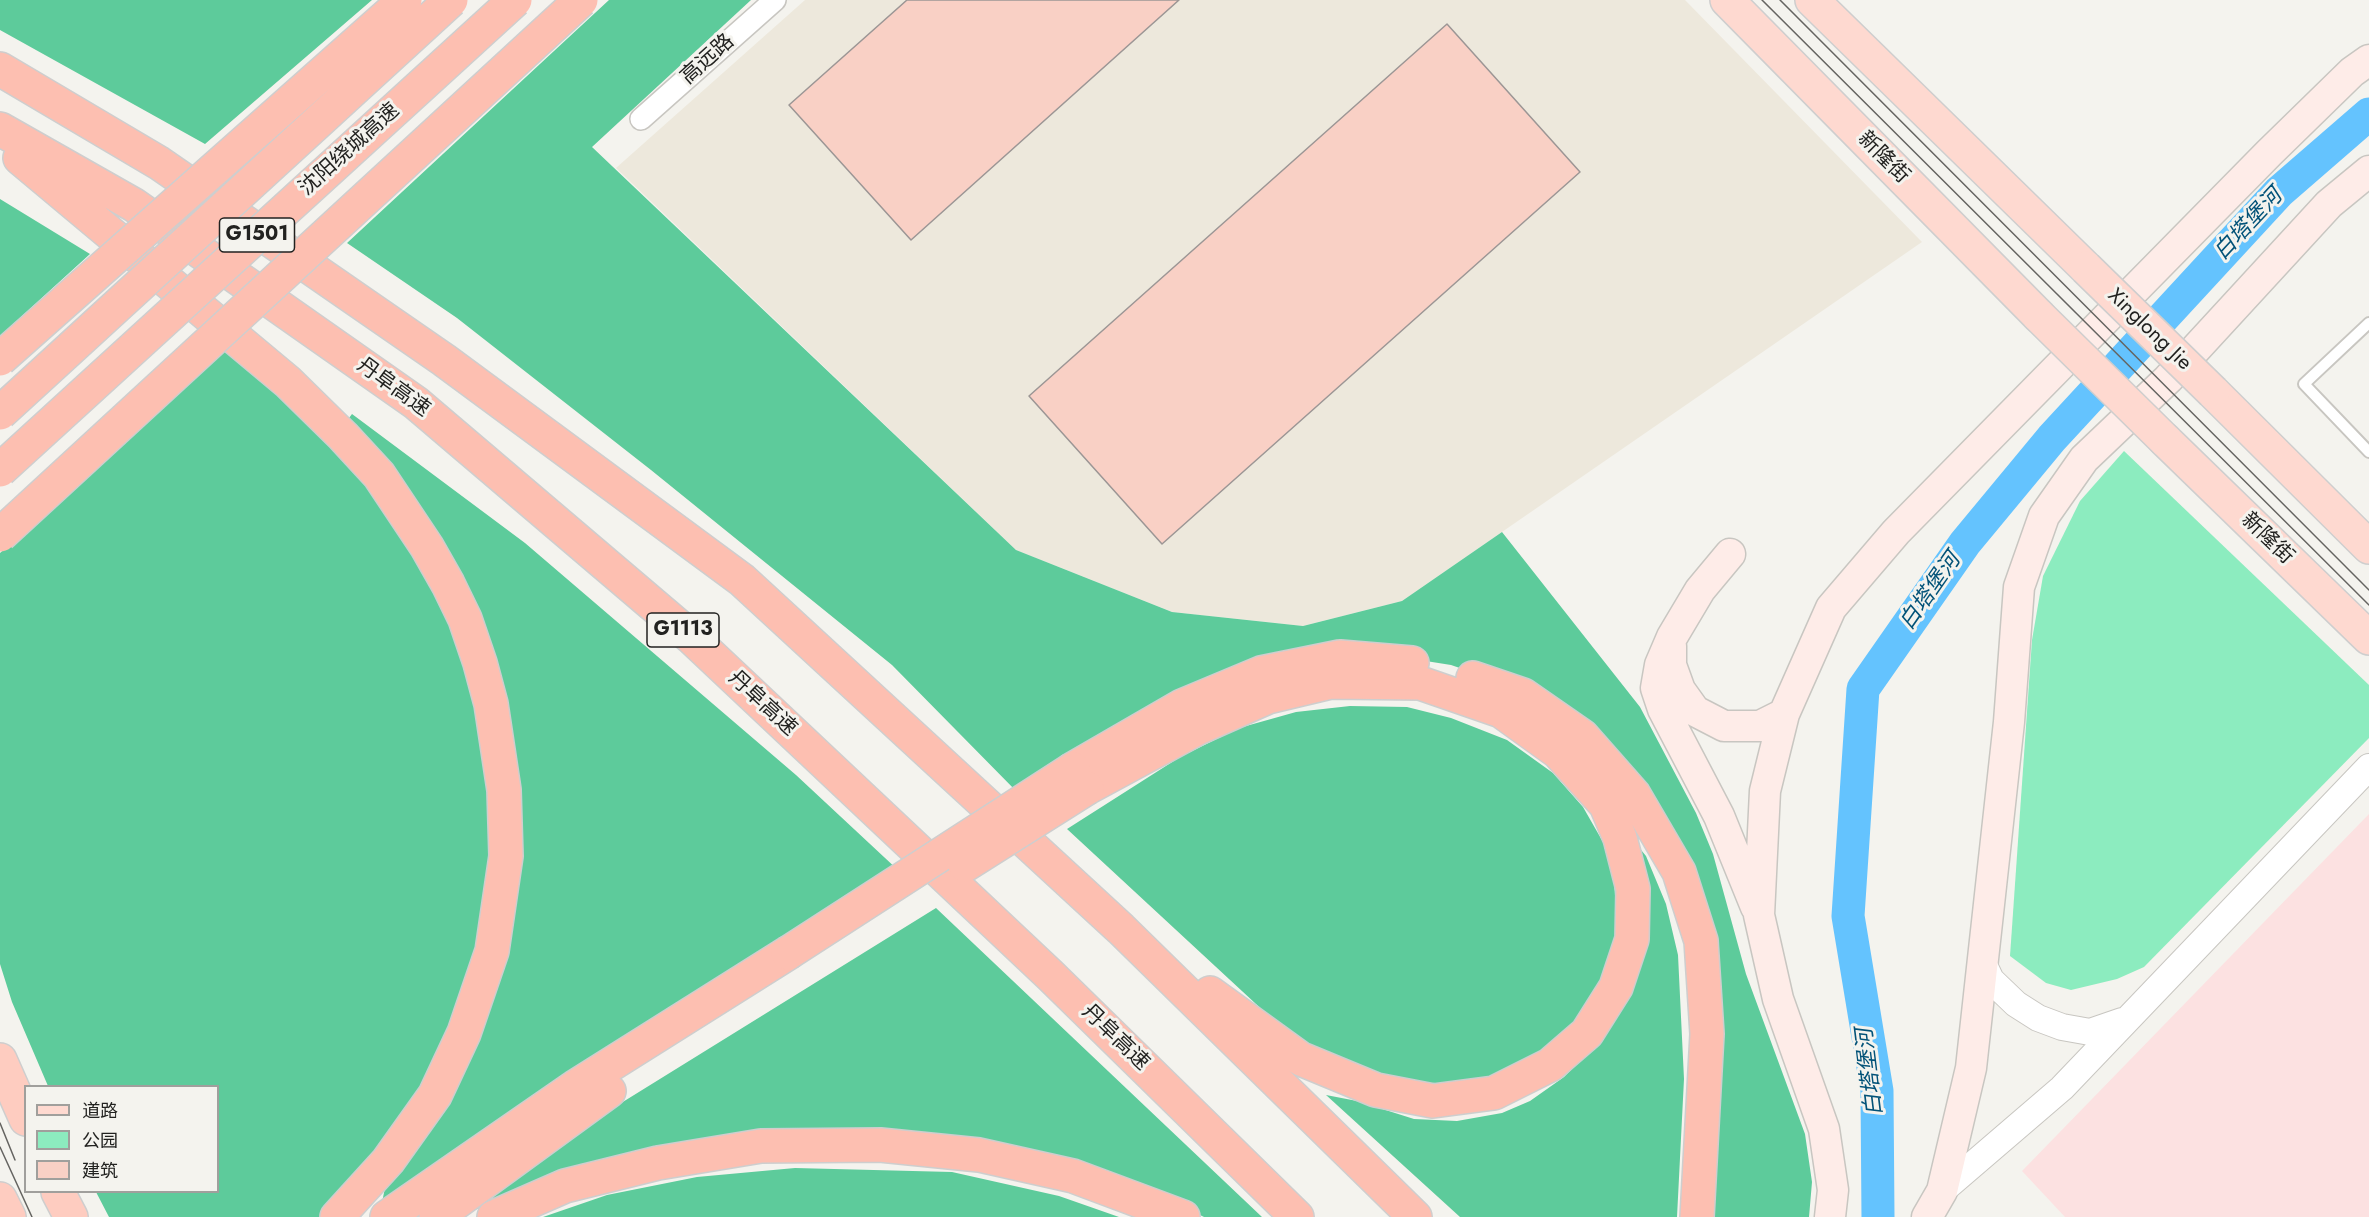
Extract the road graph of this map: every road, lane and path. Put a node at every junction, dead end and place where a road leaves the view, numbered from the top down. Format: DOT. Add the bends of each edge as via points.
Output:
graph roads {
  1 [pos="405,0"];
  2 [pos="451,0"];
  3 [pos="515,0"];
  4 [pos="581,0"];
  5 [pos="776,0"];
  6 [pos="1727,0"];
  7 [pos="1812,0"];
  8 [pos="2369,60"];
  9 [pos="0,69"];
  10 [pos="641,119"];
  11 [pos="0,129"];
  12 [pos="0,141"];
  13 [pos="2369,171"];
  14 [pos="2369,323"];
  15 [pos="0,359"];
  16 [pos="0,413"];
  17 [pos="2369,452"];
  18 [pos="0,470"];
  19 [pos="0,535"];
  20 [pos="2369,547"];
  21 [pos="1730,554"];
  22 [pos="1672,637"];
  23 [pos="2369,638"];
  24 [pos="1784,714"];
  25 [pos="2369,767"];
  26 [pos="1080,778"];
  27 [pos="1759,915"];
  28 [pos="1121,929"];
  29 [pos="795,961"];
  30 [pos="1983,963"];
  31 [pos="2125,1020"];
  32 [pos="0,1060"];
  33 [pos="24,1114"];
  34 [pos="1942,1191"];
  35 [pos="59,1193"];
  36 [pos="0,1199"];
  37 [pos="1698,1208"];
  38 [pos="9,1217"];
  39 [pos="71,1217"];
  40 [pos="337,1217"];
  41 [pos="387,1217"];
  42 [pos="436,1217"];
  43 [pos="494,1217"];
  44 [pos="1182,1217"];
  45 [pos="1297,1217"];
  46 [pos="1415,1217"];
  47 [pos="1830,1217"];
  48 [pos="1927,1217"];
  1 -- 15 [label="highway, bridge"];
  2 -- 16 [label="highway, bridge"];
  3 -- 18 [label="highway, 沈阳绕城高速 / G1501, bridge"];
  4 -- 19 [label="highway, bridge"];
  5 -- 10 [label="street, 高远路"];
  6 -- 23 [label="main road, 新隆街, bridge" via="2039,316"];
  7 -- 20 [label="main road, Xinglong Jie, bridge"];
  8 -- 24 [label="main road" via="2269,153 1896,532 1831,608"];
  9 -- 28 [label="highway" via="159,163 444,360 742,580"];
  11 -- 45 [label="highway, 丹阜高速 / G1113" via="134,205 416,403 691,637 1050,975"];
  12 -- 40 [label="highway" via="288,382 379,475 427,547 465,619 480,663 491,704 504,790 506,856 492,951 464,1033 435,1095 388,1161"];
  13 -- 30 [label="main road" via="2329,204 2168,380 2084,459 2044,516 2019,587"];
  14 -- 17 [label="lane" via="2304,384"];
  21 -- 22 [label="main road" via="1700,590"];
  22 -- 24 [label="main road" via="1671,664 1680,690 1695,711 1724,726 1760,726"];
  22 -- 27 [label="main road" via="1660,665 1656,688 1719,816"];
  24 -- 27 [label="main road" via="1765,791"];
  25 -- 31 [label="street"];
  26 -- 28 [label="highway" via="1268,697 1331,682 1420,683 1501,711 1558,752 1606,805 1620,838 1633,889 1632,939 1616,987 1587,1033 1550,1065 1494,1093 1433,1101 1376,1090 1301,1059"];
  26 -- 29 [label="highway, bridge"];
  26 -- 37 [label="highway" via="1182,706 1261,673 1340,657 1438,666 1522,695 1582,736 1634,795 1679,872 1701,941 1707,1034"];
  27 -- 47 [label="main road" via="1778,999 1824,1129 1833,1190"];
  28 -- 46 [label="highway"];
  29 -- 41 [label="highway" via="575,1087"];
  29 -- 42 [label="highway"];
  30 -- 31 [label="street" via="1991,981 2016,1004 2046,1021 2090,1032"];
  30 -- 34 [label="main road" via="1971,1068"];
  31 -- 34 [label="street" via="2062,1088"];
  32 -- 33 [label="highway"];
  34 -- 48 [label="main road"];
  35 -- 39 [label="highway"];
  36 -- 38 [label="highway"];
  43 -- 44 [label="highway" via="565,1186 658,1163 761,1146 880,1145 978,1155 1073,1176"];
}
